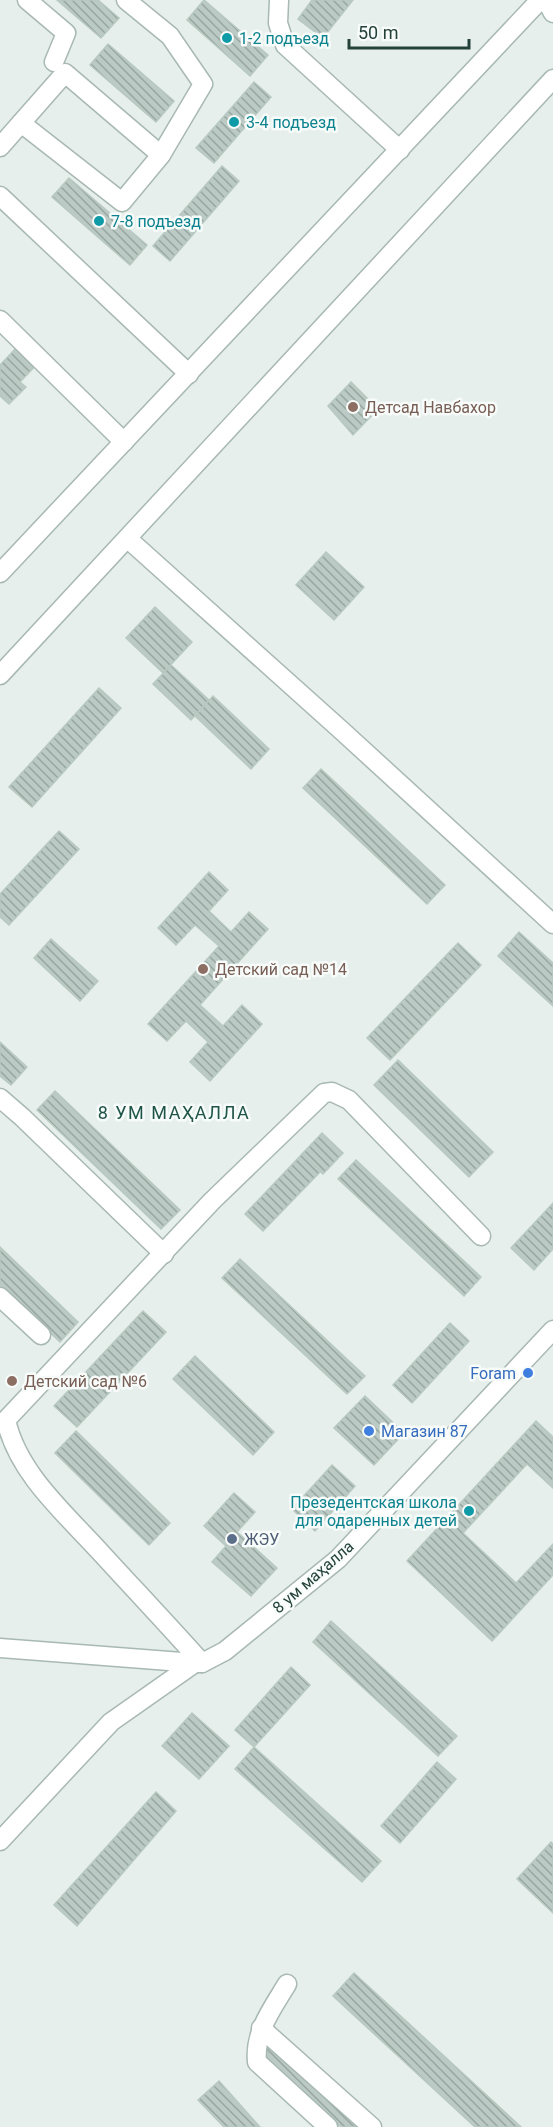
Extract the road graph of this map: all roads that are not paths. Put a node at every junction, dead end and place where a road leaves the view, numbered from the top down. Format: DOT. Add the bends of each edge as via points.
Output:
graph roads {
  1 [pos="27,0"];
  2 [pos="126,0"];
  3 [pos="279,0"];
  4 [pos="540,0"];
  5 [pos="546,0"];
  6 [pos="553,13"];
  7 [pos="54,62"];
  8 [pos="553,79"];
  9 [pos="21,123"];
  10 [pos="0,147"];
  11 [pos="400,150"];
  12 [pos="161,155"];
  13 [pos="0,196"];
  14 [pos="0,320"];
  15 [pos="189,374"];
  16 [pos="124,442"];
  17 [pos="128,539"];
  18 [pos="0,573"];
  19 [pos="0,675"];
  20 [pos="553,924"];
  21 [pos="0,1098"];
  22 [pos="482,1236"];
  23 [pos="164,1254"];
  24 [pos="0,1297"];
  25 [pos="553,1330"];
  26 [pos="41,1335"];
  27 [pos="0,1648"];
  28 [pos="199,1663"];
  29 [pos="0,1841"];
  30 [pos="287,1984"];
  31 [pos="261,2028"];
  32 [pos="328,2127"];
  33 [pos="372,2127"];
  1 -- 7 [label="street" via="66,33"];
  2 -- 12 [label="street" via="170,36 203,84"];
  3 -- 11 [label="street" via="278,23 285,45"];
  4 -- 11 [label="street"];
  5 -- 6 [label="street"];
  8 -- 17 [label="street"];
  9 -- 10 [label="street"];
  9 -- 12 [label="street" via="122,202"];
  9 -- 12 [label="street" via="65,72"];
  11 -- 15 [label="street"];
  13 -- 15 [label="street"];
  14 -- 16 [label="street"];
  15 -- 16 [label="street"];
  16 -- 18 [label="street"];
  17 -- 19 [label="street"];
  17 -- 20 [label="street"];
  21 -- 23 [label="street"];
  22 -- 23 [label="street" via="349,1100 332,1092 324,1093 212,1201"];
  23 -- 28 [label="street" via="6,1420 21,1460 46,1493"];
  24 -- 26 [label="street"];
  25 -- 28 [label="street, 8 ум маҳалла" via="338,1559 225,1652"];
  27 -- 28 [label="street"];
  28 -- 29 [label="street, 8 ум маҳалла" via="111,1722"];
  30 -- 31 [label="street"];
  31 -- 32 [label="street" via="257,2062"];
  31 -- 33 [label="street"];
}
